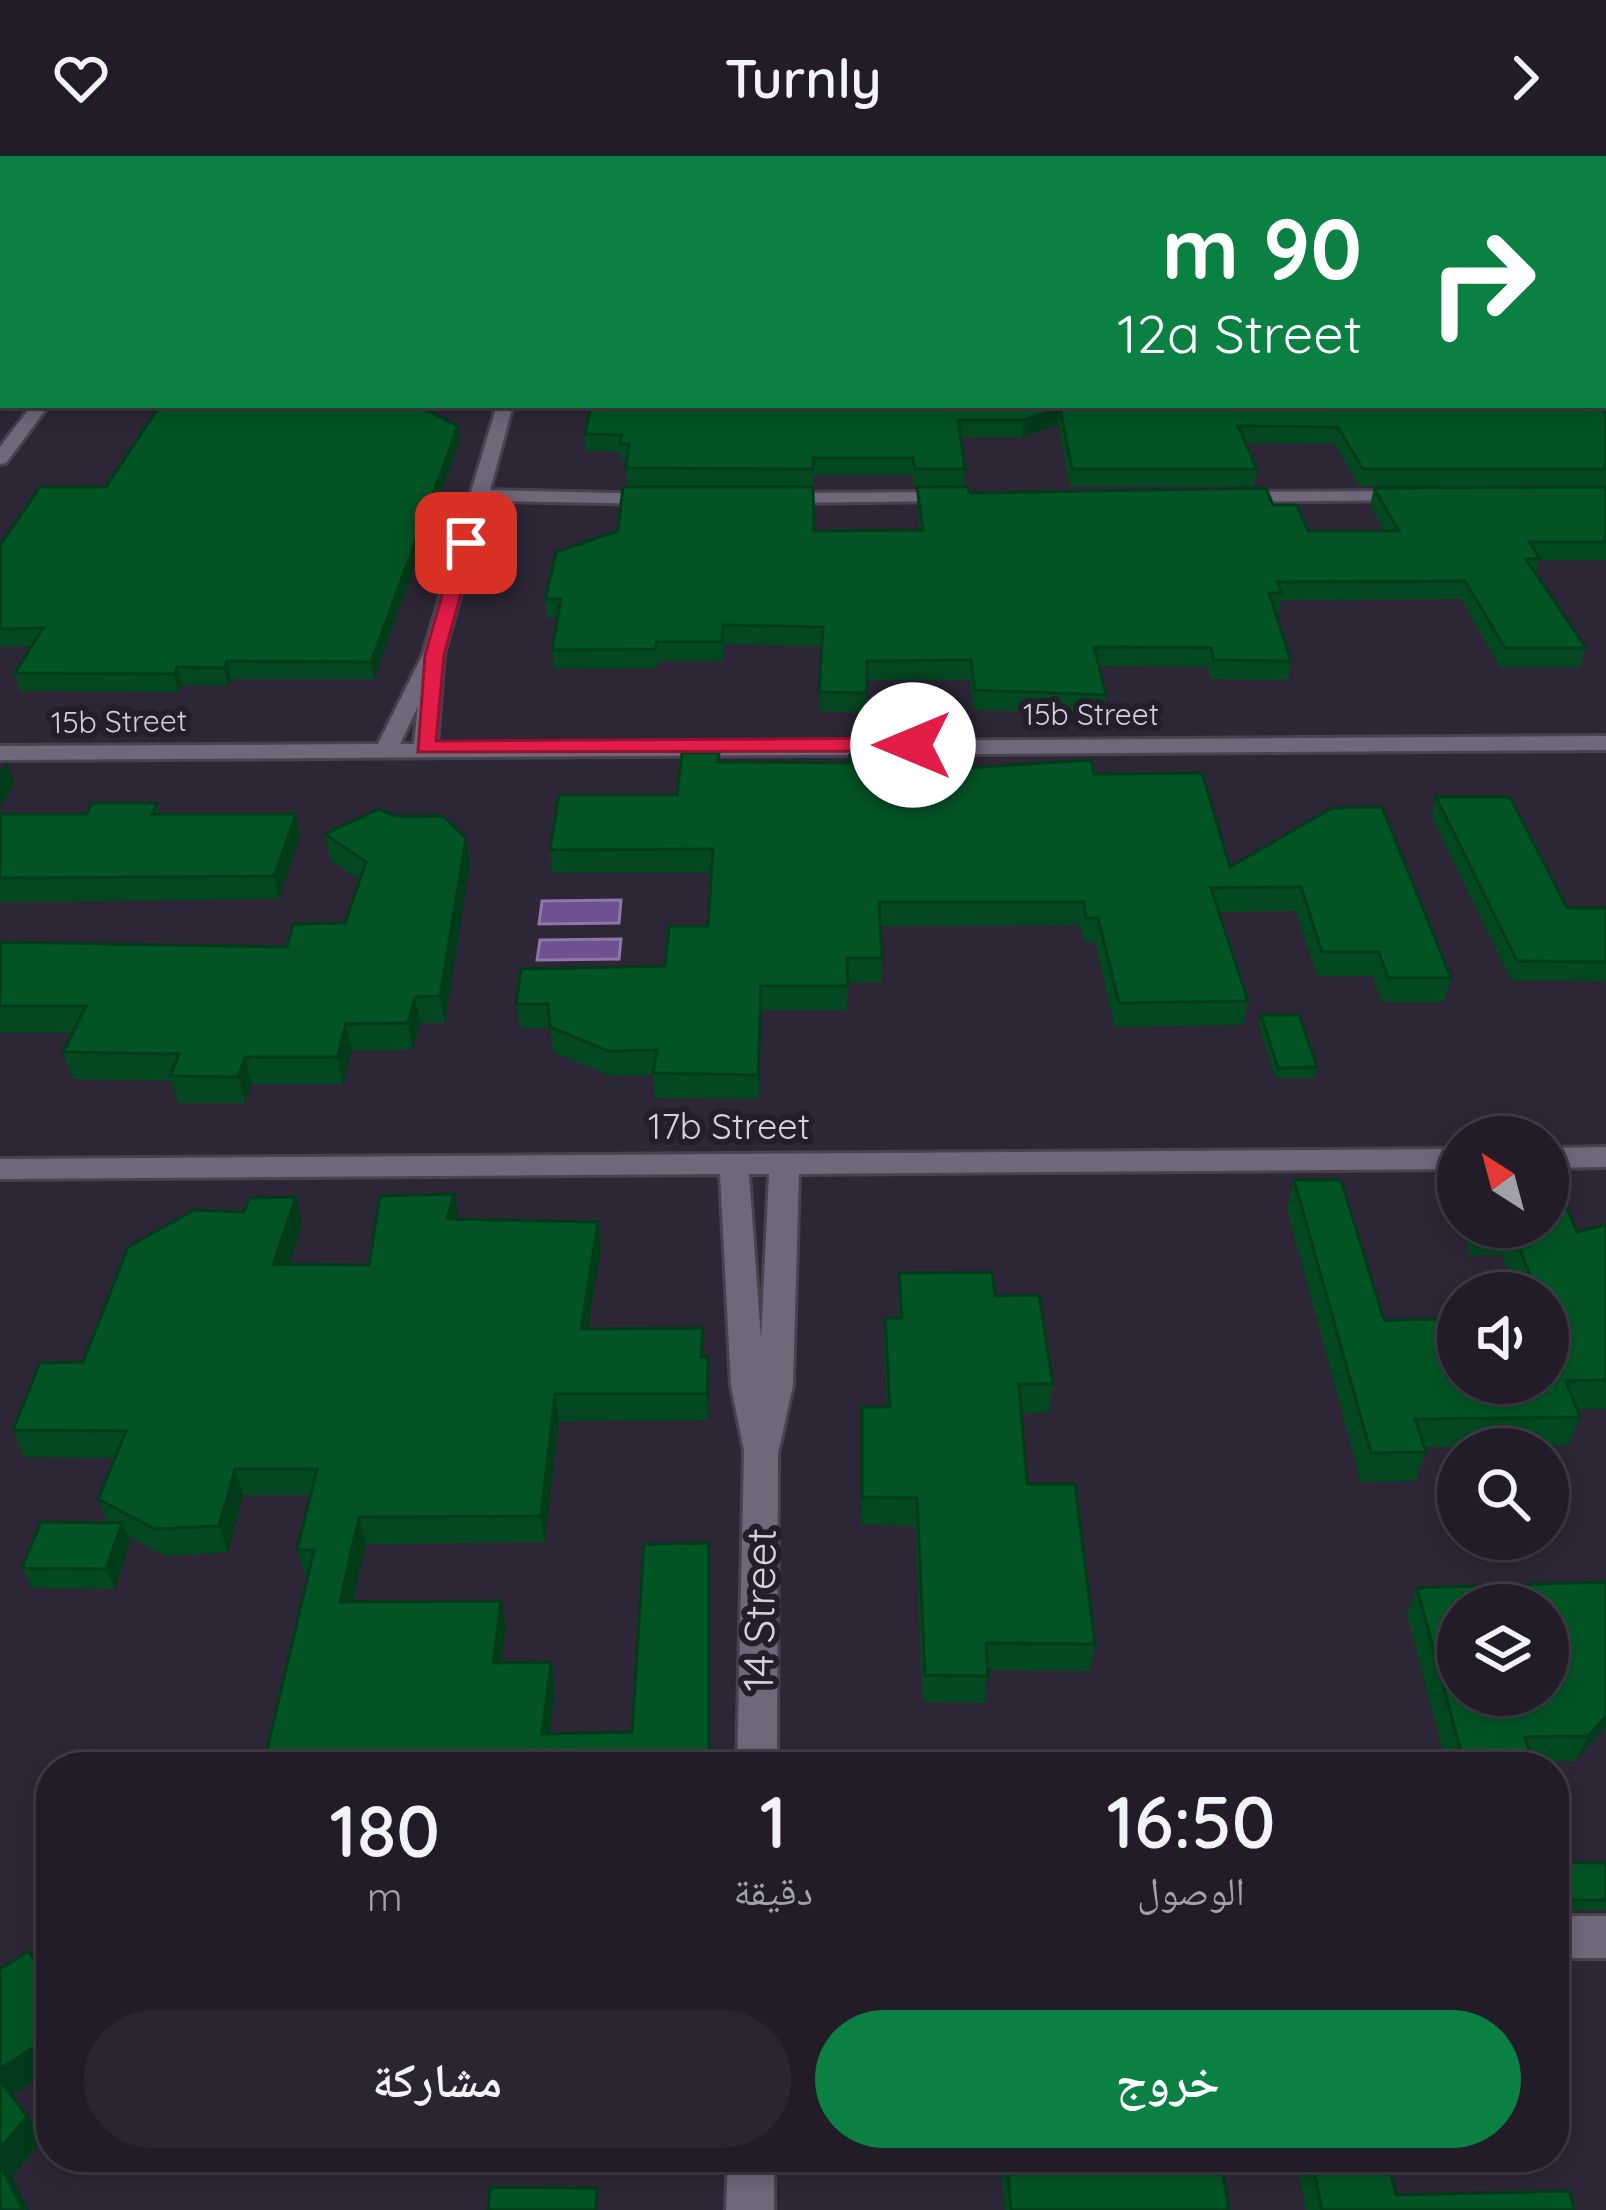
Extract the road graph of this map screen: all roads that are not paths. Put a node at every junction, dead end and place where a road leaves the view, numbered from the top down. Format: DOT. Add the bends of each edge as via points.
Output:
graph roads {
  1 [pos="39,408"];
  2 [pos="504,408"];
  3 [pos="0,459"];
  4 [pos="1425,496"];
  5 [pos="971,497"];
  6 [pos="1198,497"];
  7 [pos="742,498"];
  8 [pos="674,499"];
  9 [pos="478,500"];
  10 [pos="434,655"];
  11 [pos="1606,742"];
  12 [pos="387,748"];
  13 [pos="425,748"];
  14 [pos="0,753"];
  15 [pos="1606,1157"];
  16 [pos="1569,1158"];
  17 [pos="1437,1159"];
  18 [pos="734,1165"];
  19 [pos="784,1165"];
  20 [pos="0,1169"];
  21 [pos="761,1454"];
  22 [pos="757,1752"];
  23 [pos="1569,1937"];
  24 [pos="1606,1937"];
  25 [pos="751,2172"];
  26 [pos="750,2210"];
  1 -- 3 [label="street"];
  2 -- 9 [label="street"];
  4 -- 6 [label="street"];
  5 -- 7 [label="street"];
  8 -- 9 [label="street"];
  9 -- 10 [label="street"];
  10 -- 12 [label="street"];
  10 -- 13 [label="street"];
  11 -- 13 [label="street, 15b Street"];
  12 -- 13 [label="street, 15b Street"];
  12 -- 14 [label="street, 15b Street"];
  15 -- 16 [label="street"];
  17 -- 19 [label="street, 17b Street"];
  18 -- 19 [label="street, 17b Street"];
  18 -- 20 [label="street, 17b Street"];
  18 -- 21 [label="street, 14 Street" via="748,1386"];
  19 -- 21 [label="street, 14 Street" via="776,1385"];
  21 -- 22 [label="street, 14 Street"];
  23 -- 24 [label="street"];
  25 -- 26 [label="street"];
}
